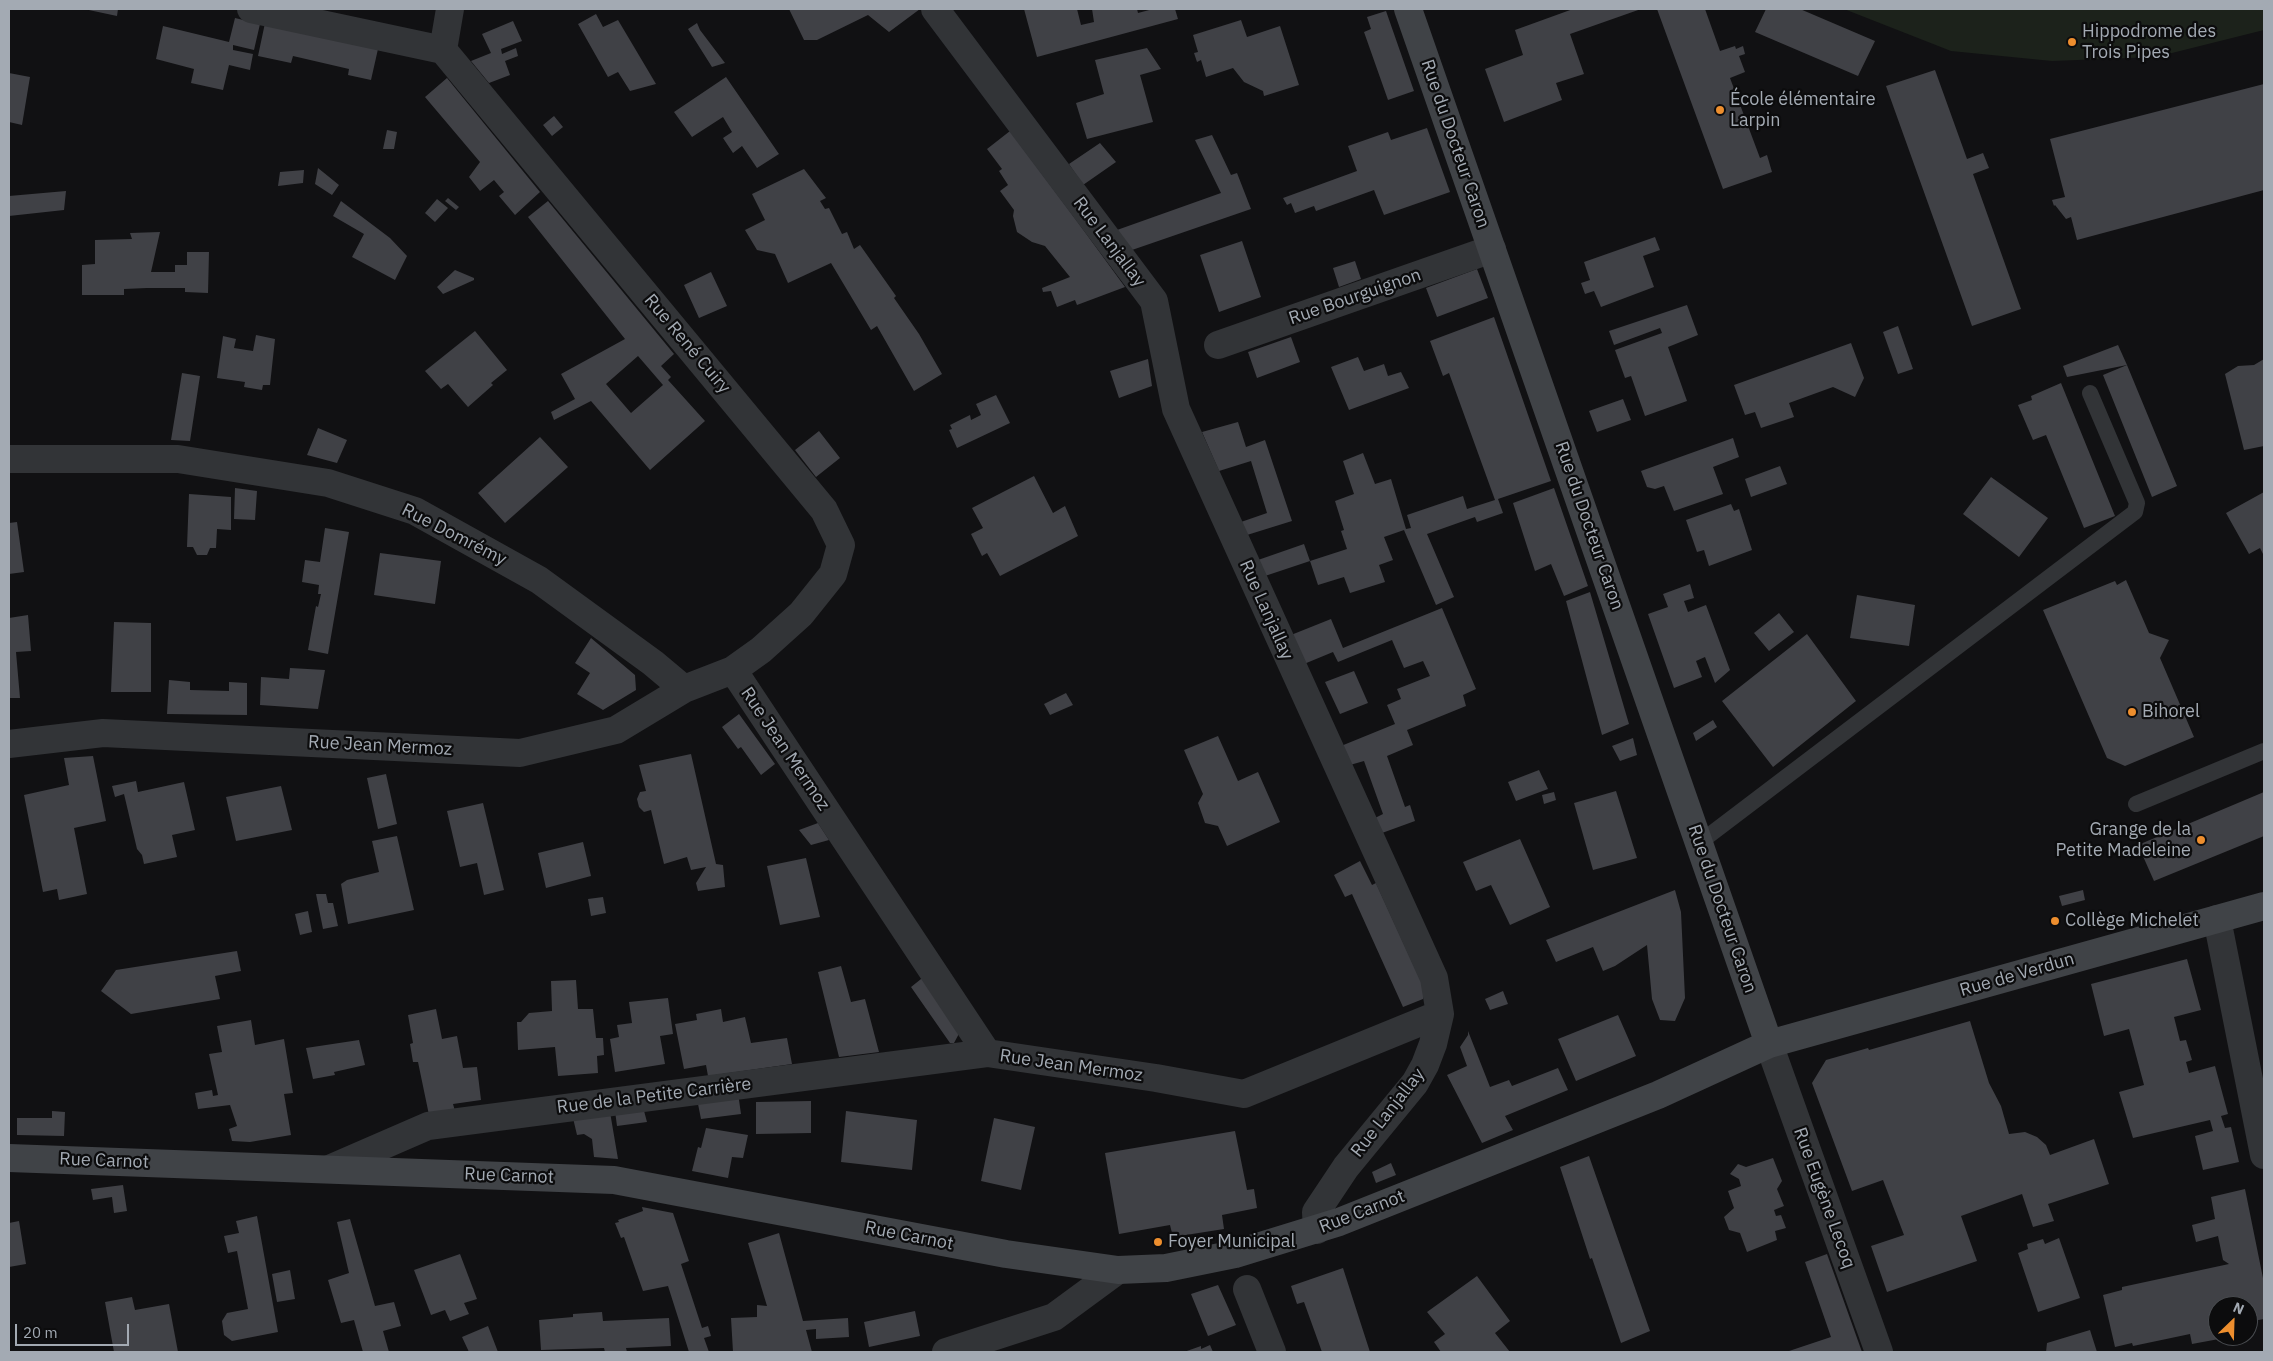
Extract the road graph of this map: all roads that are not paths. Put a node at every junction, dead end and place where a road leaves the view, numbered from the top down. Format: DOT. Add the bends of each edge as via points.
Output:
graph roads {
  1 [pos="252,9"];
  2 [pos="450,9"];
  3 [pos="935,9"];
  4 [pos="1408,9"];
  5 [pos="443,50"];
  6 [pos="1492,249"];
  7 [pos="1218,345"];
  8 [pos="2090,392"];
  9 [pos="9,459"];
  10 [pos="733,670"];
  11 [pos="684,689"];
  12 [pos="9,744"];
  13 [pos="2264,751"];
  14 [pos="2136,804"];
  15 [pos="1699,843"];
  16 [pos="2264,906"];
  17 [pos="2217,919"];
  18 [pos="1440,1014"];
  19 [pos="1769,1044"];
  20 [pos="987,1053"];
  21 [pos="2264,1154"];
  22 [pos="9,1158"];
  23 [pos="329,1169"];
  24 [pos="1317,1230"];
  25 [pos="1118,1270"];
  26 [pos="1247,1289"];
  27 [pos="946,1352"];
  28 [pos="1272,1352"];
  29 [pos="1880,1352"];
  1 -- 5 [label="street"];
  2 -- 5 [label="street"];
  3 -- 18 [label="street, Rue Lanjallay" via="1154,302 1176,409 1434,978"];
  4 -- 6 [label="street, Rue du Docteur Caron"];
  5 -- 10 [label="street, Rue René Cuiry" via="824,510 841,545 833,574 801,614"];
  6 -- 7 [label="street, Rue Bourguignon"];
  6 -- 15 [label="street, Rue du Docteur Caron"];
  8 -- 15 [label="lane" via="2137,503 2135,512"];
  9 -- 11 [label="street, Rue Domrémy" via="178,459 328,483 415,512 539,580 654,663"];
  10 -- 11 [label="street, Rue Jean Mermoz"];
  10 -- 20 [label="street, Rue Jean Mermoz"];
  11 -- 12 [label="street, Rue Jean Mermoz" via="616,730 520,753 104,733"];
  13 -- 14 [label="lane"];
  15 -- 19 [label="street, Rue du Docteur Caron"];
  16 -- 17 [label="street, Rue de Verdun"];
  17 -- 19 [label="street, Rue de Verdun"];
  17 -- 21 [label="street"];
  18 -- 20 [label="street, Rue Jean Mermoz" via="1244,1094"];
  18 -- 24 [label="street, Rue Lanjallay" via="1433,1044 1415,1083 1346,1167 1316,1212"];
  19 -- 24 [label="street, Rue Carnot" via="1658,1096"];
  19 -- 29 [label="street, Rue Eugène Lecoq"];
  20 -- 23 [label="street, Rue de la Petite Carrière" via="428,1126"];
  22 -- 23 [label="street, Rue Carnot"];
  23 -- 25 [label="street, Rue Carnot" via="614,1180 1006,1254"];
  24 -- 25 [label="street, Rue Carnot" via="1235,1254 1166,1268"];
  25 -- 27 [label="street" via="1054,1318"];
  26 -- 28 [label="street"];
}
